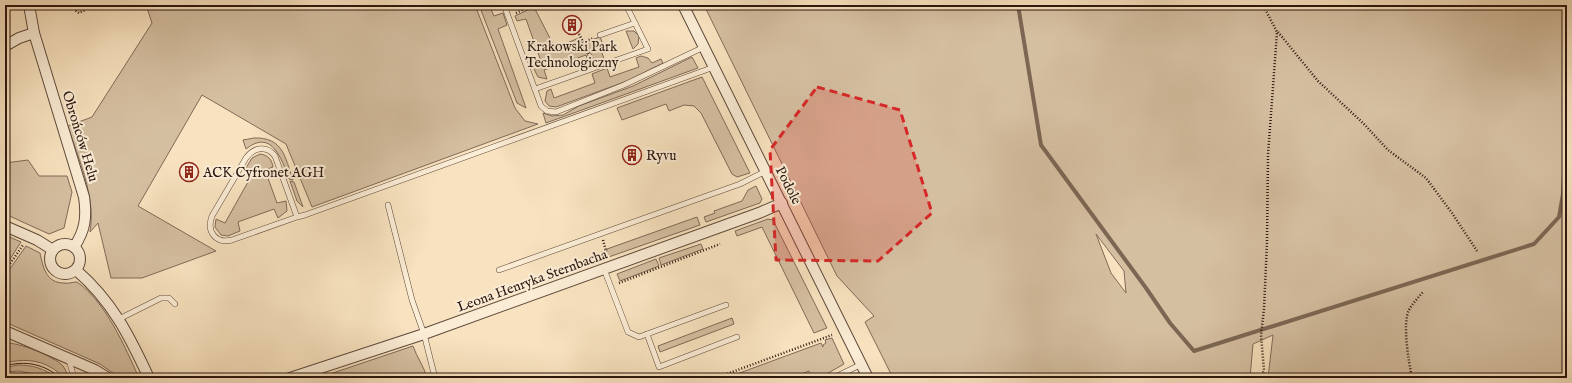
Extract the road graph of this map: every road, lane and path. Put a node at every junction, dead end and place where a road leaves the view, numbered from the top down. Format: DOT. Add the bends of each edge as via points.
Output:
graph roads {
  1 [pos="29,5"];
  2 [pos="74,5"];
  3 [pos="86,5"];
  4 [pos="504,5"];
  5 [pos="533,5"];
  6 [pos="626,5"];
  7 [pos="683,5"];
  8 [pos="1263,5"];
  9 [pos="509,17"];
  10 [pos="635,23"];
  11 [pos="1277,32"];
  12 [pos="34,33"];
  13 [pos="579,34"];
  14 [pos="600,35"];
  15 [pos="5,46"];
  16 [pos="704,47"];
  17 [pos="714,67"];
  18 [pos="596,68"];
  19 [pos="535,90"];
  20 [pos="766,171"];
  21 [pos="1567,194"];
  22 [pos="782,203"];
  23 [pos="388,205"];
  24 [pos="297,218"];
  25 [pos="5,226"];
  26 [pos="25,242"];
  27 [pos="720,244"];
  28 [pos="74,247"];
  29 [pos="53,250"];
  30 [pos="606,251"];
  31 [pos="1477,251"];
  32 [pos="600,253"];
  33 [pos="604,269"];
  34 [pos="76,270"];
  35 [pos="498,270"];
  36 [pos="5,271"];
  37 [pos="1567,278"];
  38 [pos="619,283"];
  39 [pos="1423,292"];
  40 [pos="175,304"];
  41 [pos="726,305"];
  42 [pos="119,319"];
  43 [pos="5,330"];
  44 [pos="424,334"];
  45 [pos="647,334"];
  46 [pos="832,335"];
  47 [pos="737,337"];
  48 [pos="67,358"];
  49 [pos="862,364"];
  50 [pos="74,378"];
  51 [pos="108,378"];
  52 [pos="149,378"];
  53 [pos="290,378"];
  54 [pos="435,378"];
  55 [pos="716,378"];
  56 [pos="833,378"];
  57 [pos="868,378"];
  58 [pos="1261,378"];
  59 [pos="1412,378"];
  1 -- 12 [label="street, Obrońców Helu"];
  2 -- 3 [label="path" via="79,13 85,10"];
  4 -- 9 [label="lane"];
  5 -- 9 [label="path"];
  6 -- 10 [label="lane"];
  7 -- 16 [label="street, Podole"];
  8 -- 11 [label="path"];
  9 -- 19 [label="lane"];
  10 -- 14 [label="lane"];
  10 -- 18 [label="lane" via="648,49"];
  11 -- 31 [label="path" via="1318,81 1388,150 1426,178"];
  11 -- 58 [label="path" via="1268,155 1267,242 1261,335 1264,370"];
  12 -- 15 [label="street"];
  12 -- 28 [label="street, Obrońców Helu" via="84,197 86,222 81,238"];
  13 -- 18 [label="path"];
  16 -- 17 [label="street, Podole"];
  16 -- 19 [label="lane" via="624,85 556,112 547,111 541,106"];
  17 -- 20 [label="street, Podole"];
  17 -- 24 [label="lane"];
  18 -- 19 [label="lane"];
  20 -- 22 [label="street, Podole"];
  20 -- 35 [label="lane" via="740,184"];
  21 -- 37 [label="path" via="1564,241"];
  22 -- 33 [label="street, Leona Henryka Sternbacha"];
  22 -- 49 [label="street, Podole"];
  23 -- 44 [label="lane" via="412,300"];
  24 -- 24 [label="lane" via="275,156 260,148 251,151 246,158 212,216 210,226 215,237 226,241"];
  25 -- 29 [label="street"];
  26 -- 36 [label="path"];
  27 -- 38 [label="path"];
  28 -- 29 [label="street" via="60,244"];
  28 -- 34 [label="street" via="80,256"];
  29 -- 34 [label="street" via="50,263 55,271 68,274"];
  30 -- 32 [label="path"];
  33 -- 44 [label="street, Leona Henryka Sternbacha"];
  33 -- 45 [label="lane" via="628,332 639,336"];
  34 -- 42 [label="street" via="100,292"];
  39 -- 59 [label="path" via="1409,311 1407,322 1408,359"];
  40 -- 42 [label="lane" via="169,298 161,298"];
  41 -- 45 [label="lane"];
  42 -- 52 [label="street"];
  43 -- 48 [label="street"];
  44 -- 53 [label="street, Leona Henryka Sternbacha"];
  44 -- 54 [label="lane"];
  45 -- 47 [label="lane" via="659,367"];
  46 -- 55 [label="path"];
  48 -- 50 [label="lane"];
  48 -- 51 [label="street"];
  49 -- 56 [label="lane"];
  49 -- 57 [label="street, Podole"];
}
